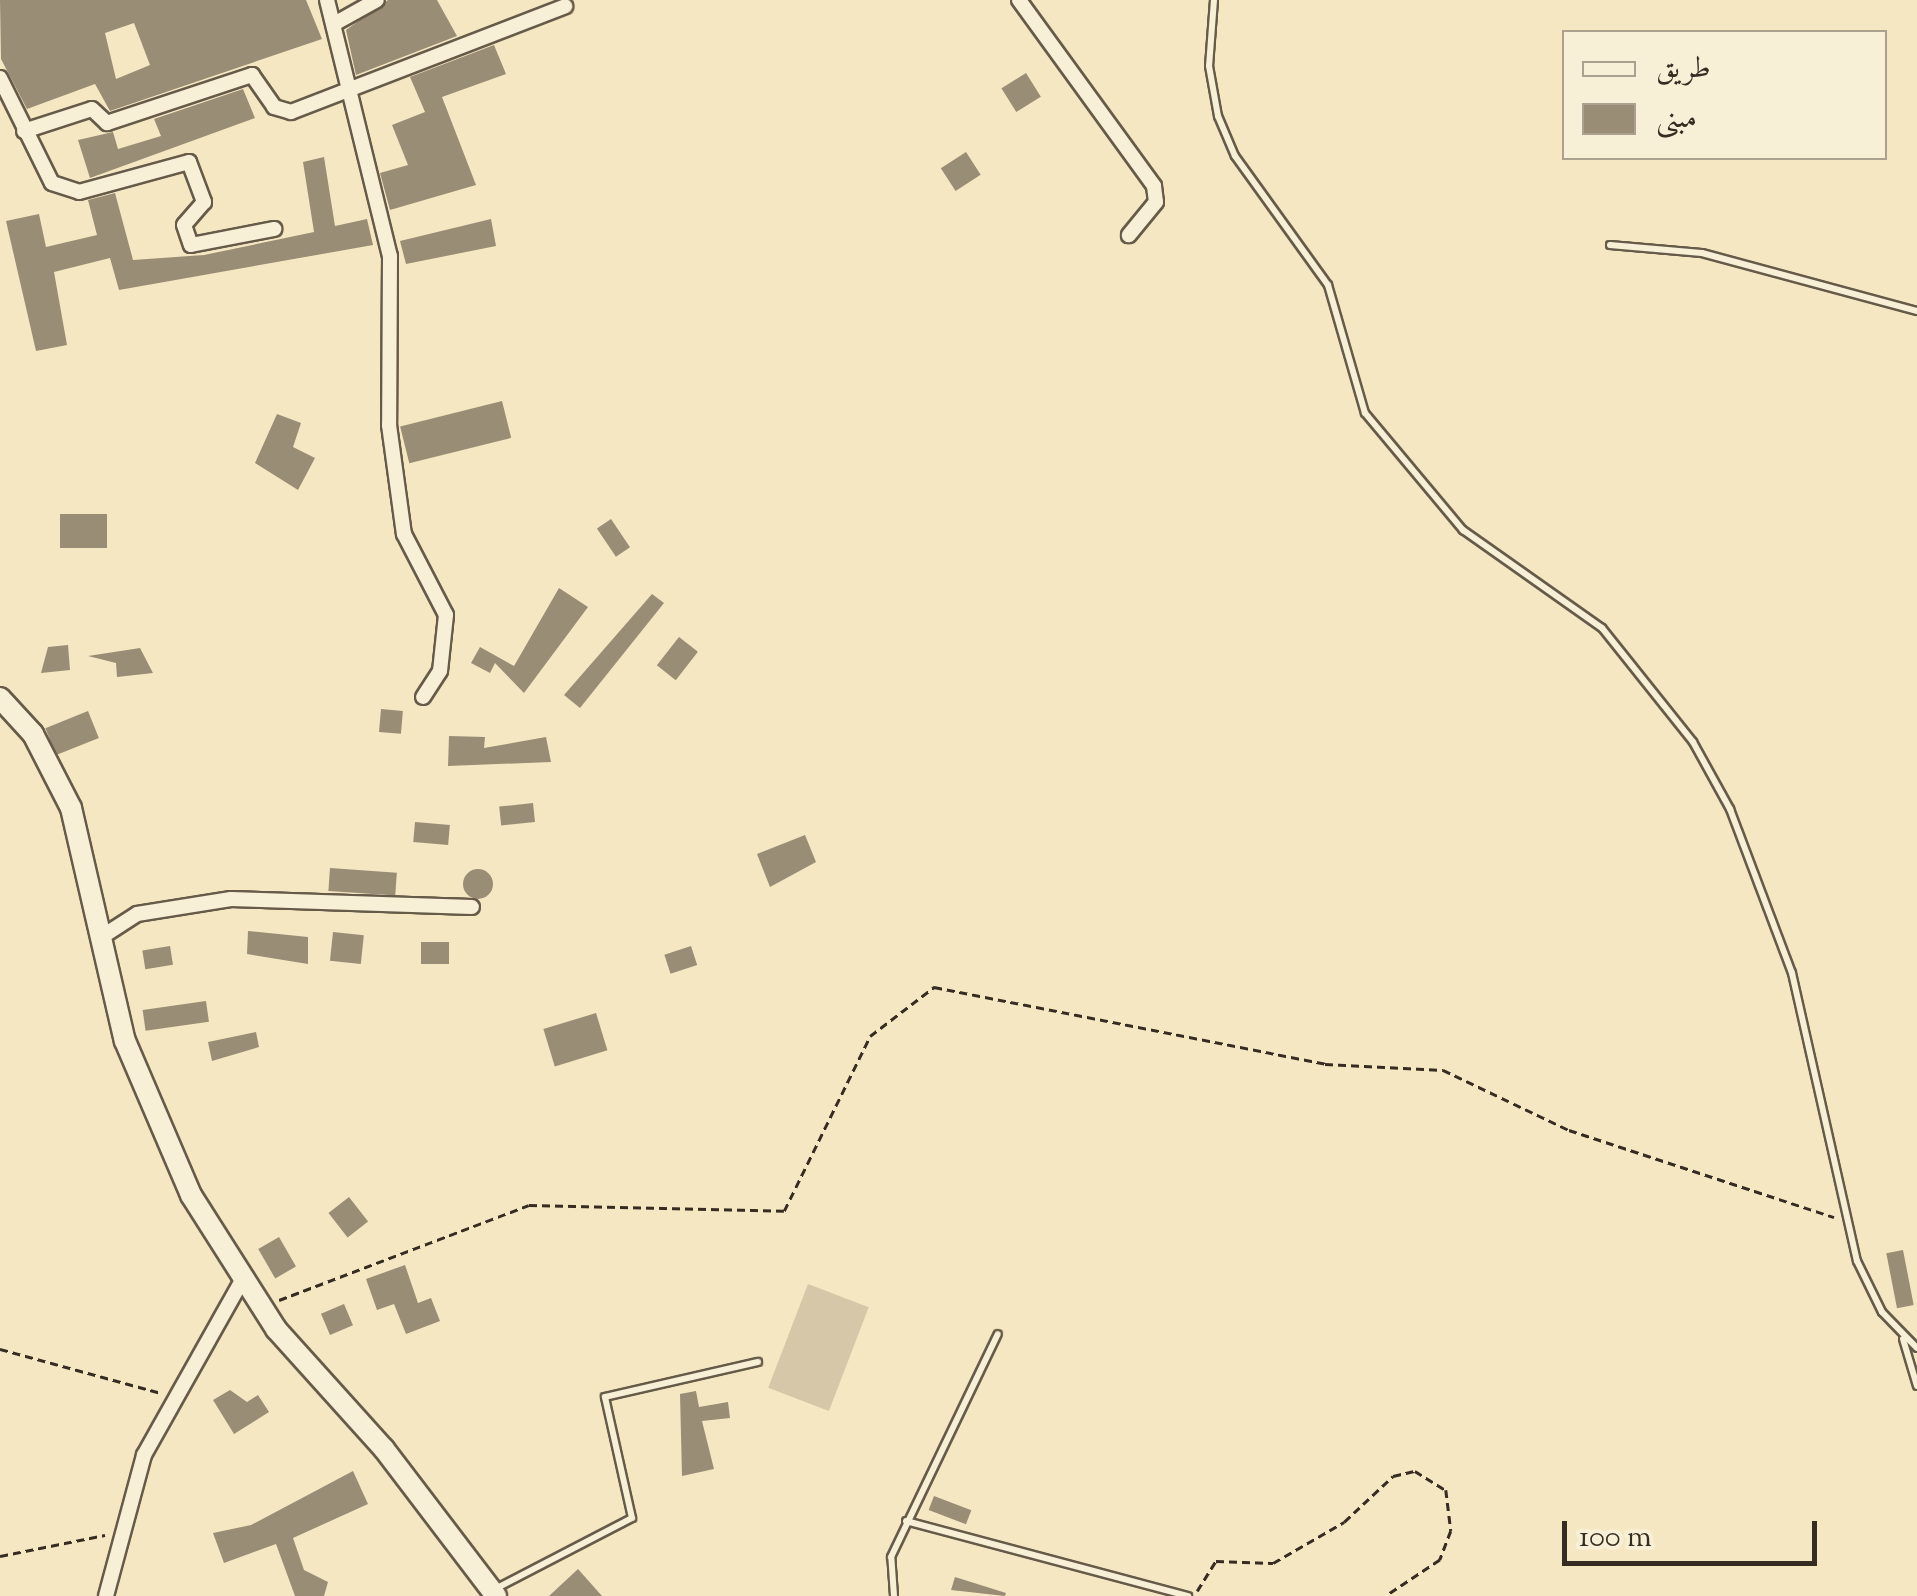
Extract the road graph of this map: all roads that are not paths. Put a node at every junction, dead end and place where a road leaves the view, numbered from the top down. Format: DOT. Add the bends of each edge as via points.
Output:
graph roads {
  1 [pos="327,0"];
  2 [pos="378,0"];
  3 [pos="1019,0"];
  4 [pos="1214,0"];
  5 [pos="565,6"];
  6 [pos="334,24"];
  7 [pos="0,78"];
  8 [pos="350,96"];
  9 [pos="24,131"];
  10 [pos="274,229"];
  11 [pos="1129,235"];
  12 [pos="1610,245"];
  13 [pos="1917,311"];
  14 [pos="423,697"];
  15 [pos="0,698"];
  16 [pos="472,907"];
  17 [pos="103,936"];
  18 [pos="242,1282"];
  19 [pos="998,1334"];
  20 [pos="1903,1338"];
  21 [pos="1917,1348"];
  22 [pos="758,1362"];
  23 [pos="1917,1386"];
  24 [pos="906,1521"];
  25 [pos="494,1594"];
  26 [pos="106,1596"];
  27 [pos="894,1596"];
  28 [pos="1190,1596"];
  1 -- 6 [label="street"];
  2 -- 6 [label="street"];
  3 -- 11 [label="street" via="1154,186 1156,202"];
  4 -- 20 [label="lane" via="1218,116 1235,156 1328,285 1365,412 1463,530 1602,628 1693,742 1730,809 1792,972 1866,1282"];
  5 -- 8 [label="street"];
  6 -- 8 [label="street"];
  7 -- 9 [label="street"];
  8 -- 9 [label="street" via="283,113 252,75 108,123 92,109"];
  8 -- 14 [label="street" via="390,256 388,425 404,534 446,615 440,671"];
  9 -- 10 [label="street" via="65,189 190,162 204,202 184,225 191,245"];
  12 -- 13 [label="lane" via="1720,257"];
  15 -- 17 [label="street" via="33,734 71,808"];
  16 -- 17 [label="street" via="231,900 137,914"];
  17 -- 18 [label="street" via="151,1112"];
  18 -- 25 [label="street"];
  18 -- 26 [label="street" via="177,1396 116,1534"];
  19 -- 24 [label="lane"];
  20 -- 21 [label="lane"];
  20 -- 23 [label="lane"];
  22 -- 25 [label="lane" via="606,1397 632,1518"];
  24 -- 27 [label="lane" via="891,1557"];
  24 -- 28 [label="lane"];
}
